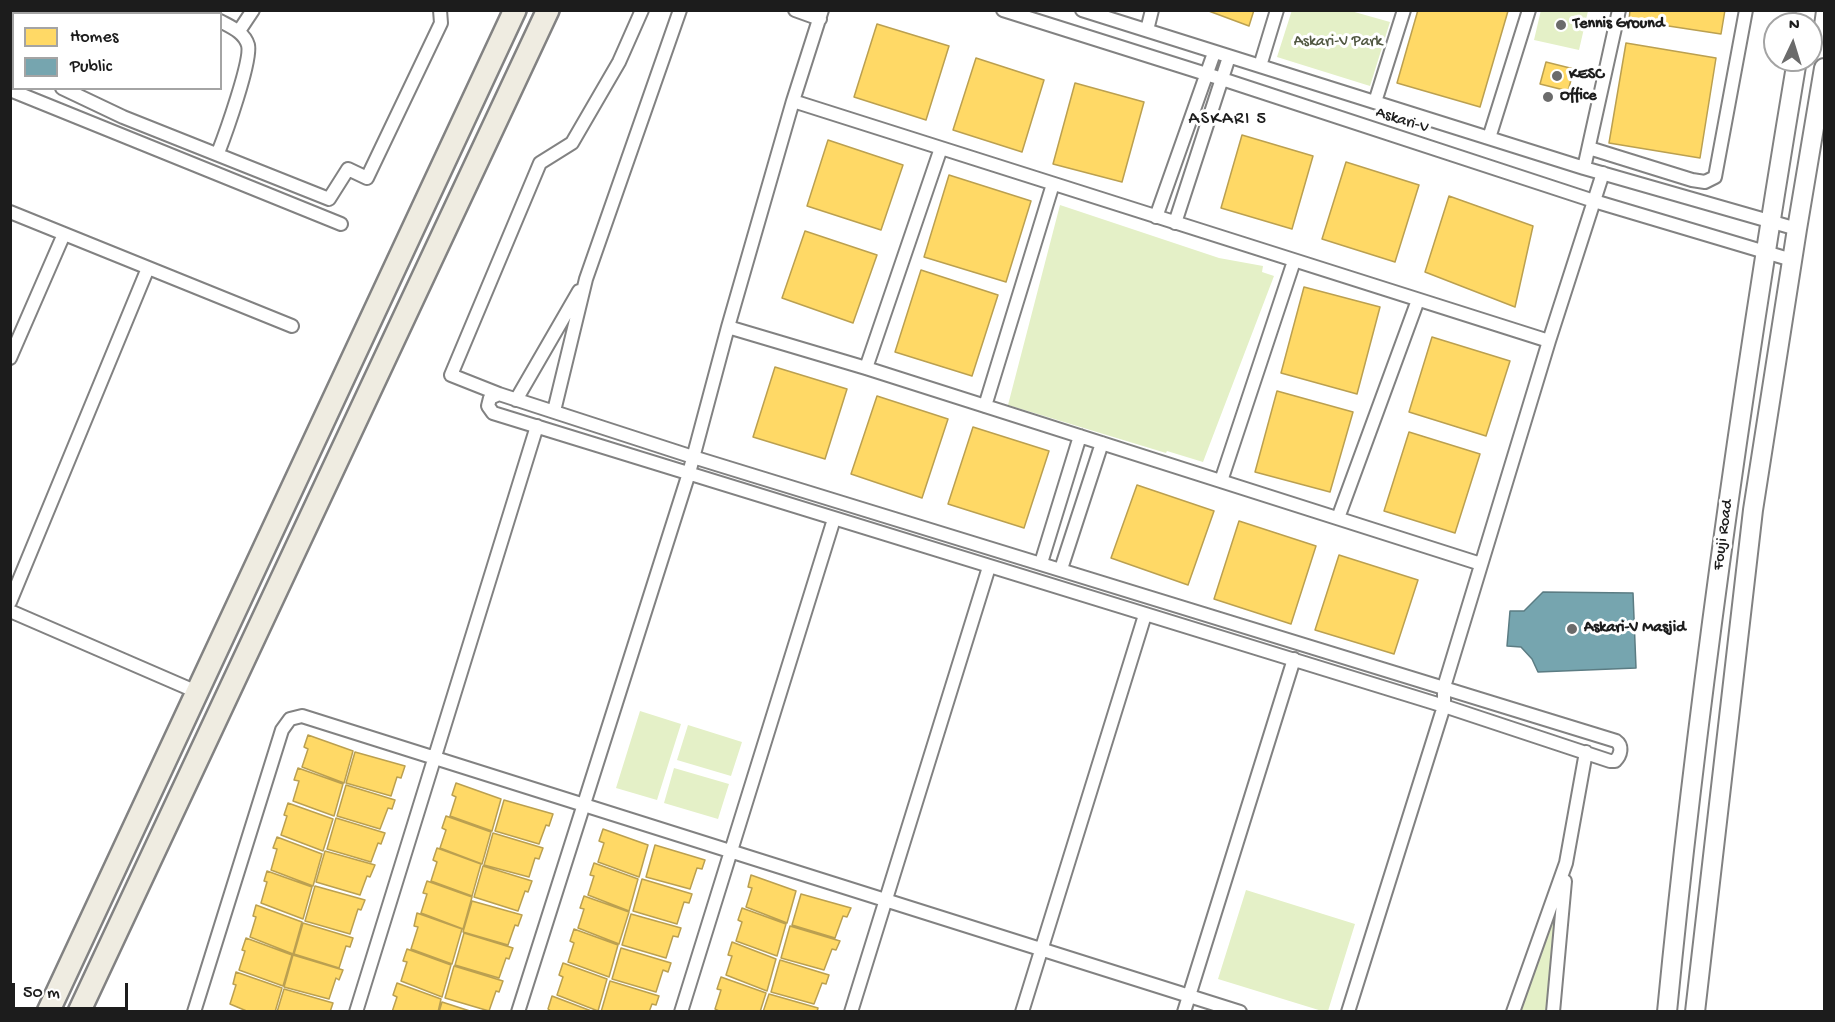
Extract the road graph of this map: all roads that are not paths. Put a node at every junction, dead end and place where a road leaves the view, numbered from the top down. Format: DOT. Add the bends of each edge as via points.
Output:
graph roads {
  1 [pos="253,10"];
  2 [pos="440,10"];
  3 [pos="515,10"];
  4 [pos="548,10"];
  5 [pos="642,10"];
  6 [pos="680,10"];
  7 [pos="795,10"];
  8 [pos="1003,10"];
  9 [pos="1082,10"];
  10 [pos="1152,10"];
  11 [pos="1276,10"];
  12 [pos="1404,10"];
  13 [pos="1529,10"];
  14 [pos="1619,10"];
  15 [pos="1746,10"];
  16 [pos="821,15"];
  17 [pos="222,22"];
  18 [pos="1147,30"];
  19 [pos="239,31"];
  20 [pos="1214,53"];
  21 [pos="1229,57"];
  22 [pos="1260,66"];
  23 [pos="1824,68"];
  24 [pos="1795,72"];
  25 [pos="1207,75"];
  26 [pos="1222,79"];
  27 [pos="10,90"];
  28 [pos="66,90"];
  29 [pos="793,101"];
  30 [pos="1375,102"];
  31 [pos="1489,138"];
  32 [pos="941,148"];
  33 [pos="1588,148"];
  34 [pos="219,153"];
  35 [pos="1584,168"];
  36 [pos="1603,174"];
  37 [pos="1053,184"];
  38 [pos="1594,201"];
  39 [pos="10,213"];
  40 [pos="1156,217"];
  41 [pos="1770,221"];
  42 [pos="1175,223"];
  43 [pos="341,224"];
  44 [pos="1797,229"];
  45 [pos="64,234"];
  46 [pos="1765,252"];
  47 [pos="1792,260"];
  48 [pos="1294,261"];
  49 [pos="148,268"];
  50 [pos="586,279"];
  51 [pos="1418,300"];
  52 [pos="292,326"];
  53 [pos="728,327"];
  54 [pos="15,332"];
  55 [pos="1549,341"];
  56 [pos="10,358"];
  57 [pos="866,368"];
  58 [pos="500,394"];
  59 [pos="516,400"];
  60 [pos="985,406"];
  61 [pos="554,411"];
  62 [pos="537,426"];
  63 [pos="1080,436"];
  64 [pos="1102,443"];
  65 [pos="693,457"];
  66 [pos="689,473"];
  67 [pos="1221,481"];
  68 [pos="1338,518"];
  69 [pos="834,519"];
  70 [pos="1480,564"];
  71 [pos="1051,566"];
  72 [pos="989,567"];
  73 [pos="1046,585"];
  74 [pos="10,602"];
  75 [pos="10,611"];
  76 [pos="1145,615"];
  77 [pos="1294,659"];
  78 [pos="1444,687"];
  79 [pos="197,692"];
  80 [pos="1444,706"];
  81 [pos="1586,752"];
  82 [pos="435,757"];
  83 [pos="584,803"];
  84 [pos="732,851"];
  85 [pos="1566,863"];
  86 [pos="886,900"];
  87 [pos="1041,949"];
  88 [pos="1189,995"];
  89 [pos="48,1011"];
  90 [pos="79,1011"];
  91 [pos="194,1011"];
  92 [pos="356,1011"];
  93 [pos="518,1011"];
  94 [pos="681,1011"];
  95 [pos="851,1011"];
  96 [pos="1022,1011"];
  97 [pos="1184,1011"];
  98 [pos="1240,1011"];
  99 [pos="1348,1011"];
  100 [pos="1513,1011"];
  101 [pos="1553,1011"];
  102 [pos="1667,1011"];
  103 [pos="1695,1011"];
  1 -- 19 [label="street"];
  2 -- 34 [label="street" via="441,23 367,178 348,169 329,199"];
  3 -- 79 [label="highway"];
  4 -- 90 [label="highway"];
  5 -- 58 [label="street" via="619,62 573,143 540,163 451,375"];
  6 -- 50 [label="street"];
  7 -- 16 [label="street"];
  8 -- 25 [label="street, Askari-V"];
  9 -- 18 [label="street, Askari-V"];
  10 -- 18 [label="street"];
  11 -- 22 [label="street"];
  12 -- 30 [label="street"];
  13 -- 31 [label="street"];
  14 -- 33 [label="street"];
  15 -- 33 [label="street" via="1715,177 1705,182 1692,180"];
  16 -- 29 [label="street"];
  17 -- 19 [label="street"];
  18 -- 20 [label="street, Askari-V"];
  19 -- 34 [label="street" via="248,45 247,62"];
  20 -- 21 [label="street, Askari-V"];
  20 -- 25 [label="street"];
  21 -- 22 [label="street, Askari-V"];
  21 -- 26 [label="street"];
  22 -- 30 [label="street, Askari-V"];
  23 -- 44 [label="main road, Fouji Road"];
  24 -- 41 [label="main road, Fouji Road"];
  25 -- 26 [label="street, Askari-V"];
  25 -- 40 [label="street"];
  26 -- 38 [label="street, Askari-V"];
  26 -- 42 [label="street"];
  27 -- 43 [label="street"];
  28 -- 34 [label="street" via="123,117"];
  29 -- 32 [label="street"];
  29 -- 53 [label="street"];
  30 -- 31 [label="street, Askari-V"];
  31 -- 35 [label="street, Askari-V"];
  32 -- 37 [label="street"];
  32 -- 57 [label="street"];
  33 -- 35 [label="street"];
  35 -- 36 [label="street, Askari-V"];
  36 -- 38 [label="street"];
  36 -- 41 [label="street, Askari-V"];
  37 -- 40 [label="street"];
  37 -- 60 [label="street"];
  38 -- 46 [label="street, Askari-V"];
  38 -- 55 [label="street"];
  39 -- 45 [label="street"];
  40 -- 42 [label="street"];
  41 -- 44 [label="street, Askari-V"];
  41 -- 46 [label="main road, Fouji Road"];
  42 -- 48 [label="street"];
  44 -- 47 [label="main road, Fouji Road"];
  45 -- 49 [label="street"];
  45 -- 54 [label="street"];
  46 -- 47 [label="street, Askari-V"];
  46 -- 102 [label="main road, Fouji Road" via="1717,582"];
  47 -- 103 [label="main road, Fouji Road" via="1750,533"];
  48 -- 51 [label="street"];
  48 -- 67 [label="street"];
  49 -- 52 [label="street"];
  49 -- 74 [label="street"];
  50 -- 59 [label="street"];
  50 -- 61 [label="street"];
  51 -- 55 [label="street"];
  51 -- 68 [label="street"];
  53 -- 57 [label="street"];
  53 -- 65 [label="street"];
  54 -- 56 [label="street"];
  55 -- 70 [label="street"];
  57 -- 60 [label="street"];
  58 -- 59 [label="street"];
  58 -- 62 [label="street" via="490,398 490,410"];
  59 -- 61 [label="street"];
  60 -- 63 [label="street"];
  61 -- 65 [label="street"];
  62 -- 66 [label="street"];
  62 -- 82 [label="street"];
  63 -- 64 [label="street"];
  63 -- 71 [label="street"];
  64 -- 67 [label="street"];
  64 -- 71 [label="street"];
  65 -- 66 [label="street"];
  65 -- 71 [label="street"];
  66 -- 69 [label="street"];
  66 -- 83 [label="street"];
  67 -- 68 [label="street"];
  68 -- 70 [label="street"];
  69 -- 72 [label="street"];
  69 -- 84 [label="street"];
  70 -- 78 [label="street"];
  71 -- 73 [label="street"];
  71 -- 78 [label="street"];
  72 -- 73 [label="street"];
  72 -- 86 [label="street"];
  73 -- 76 [label="street"];
  75 -- 79 [label="street"];
  76 -- 77 [label="street"];
  76 -- 87 [label="street"];
  77 -- 80 [label="street"];
  77 -- 88 [label="street"];
  78 -- 80 [label="street"];
  78 -- 81 [label="street" via="1616,741 1621,749 1615,761"];
  79 -- 89 [label="highway"];
  80 -- 81 [label="street"];
  80 -- 99 [label="street"];
  81 -- 85 [label="street"];
  82 -- 83 [label="street"];
  82 -- 91 [label="street" via="302,716 290,719 282,730"];
  82 -- 92 [label="street"];
  83 -- 84 [label="street"];
  83 -- 93 [label="street"];
  84 -- 86 [label="street"];
  84 -- 94 [label="street"];
  85 -- 100 [label="street"];
  85 -- 101 [label="street"];
  86 -- 87 [label="street"];
  86 -- 95 [label="street"];
  87 -- 88 [label="street"];
  87 -- 96 [label="street"];
  88 -- 97 [label="street"];
  88 -- 98 [label="street"];
}
